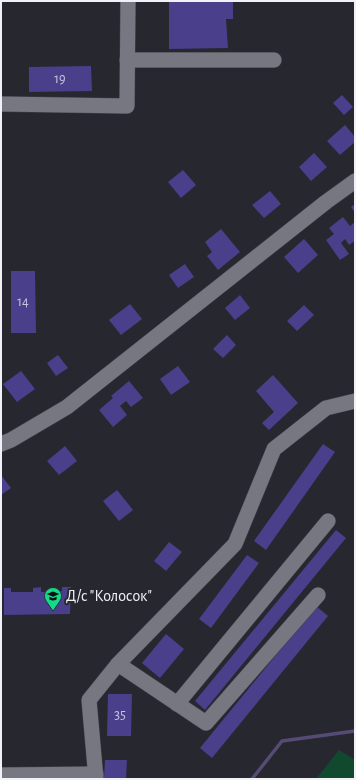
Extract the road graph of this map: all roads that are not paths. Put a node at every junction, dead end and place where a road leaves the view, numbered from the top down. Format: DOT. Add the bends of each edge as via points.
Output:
graph roads {
  1 [pos="128,1"];
  2 [pos="127,60"];
  3 [pos="274,60"];
  4 [pos="1,104"];
  5 [pos="355,181"];
  6 [pos="355,400"];
  7 [pos="1,444"];
  8 [pos="328,522"];
  9 [pos="318,595"];
  10 [pos="118,664"];
  11 [pos="177,704"];
  12 [pos="1,775"];
  13 [pos="96,776"];
  1 -- 2 [label="street"];
  2 -- 3 [label="street"];
  2 -- 4 [label="street" via="127,106"];
  5 -- 7 [label="street" via="67,407"];
  6 -- 10 [label="street" via="326,408 274,450 235,544"];
  8 -- 11 [label="street"];
  9 -- 11 [label="street" via="206,723"];
  10 -- 11 [label="street"];
  10 -- 13 [label="street" via="89,700"];
  12 -- 13 [label="street"];
}
